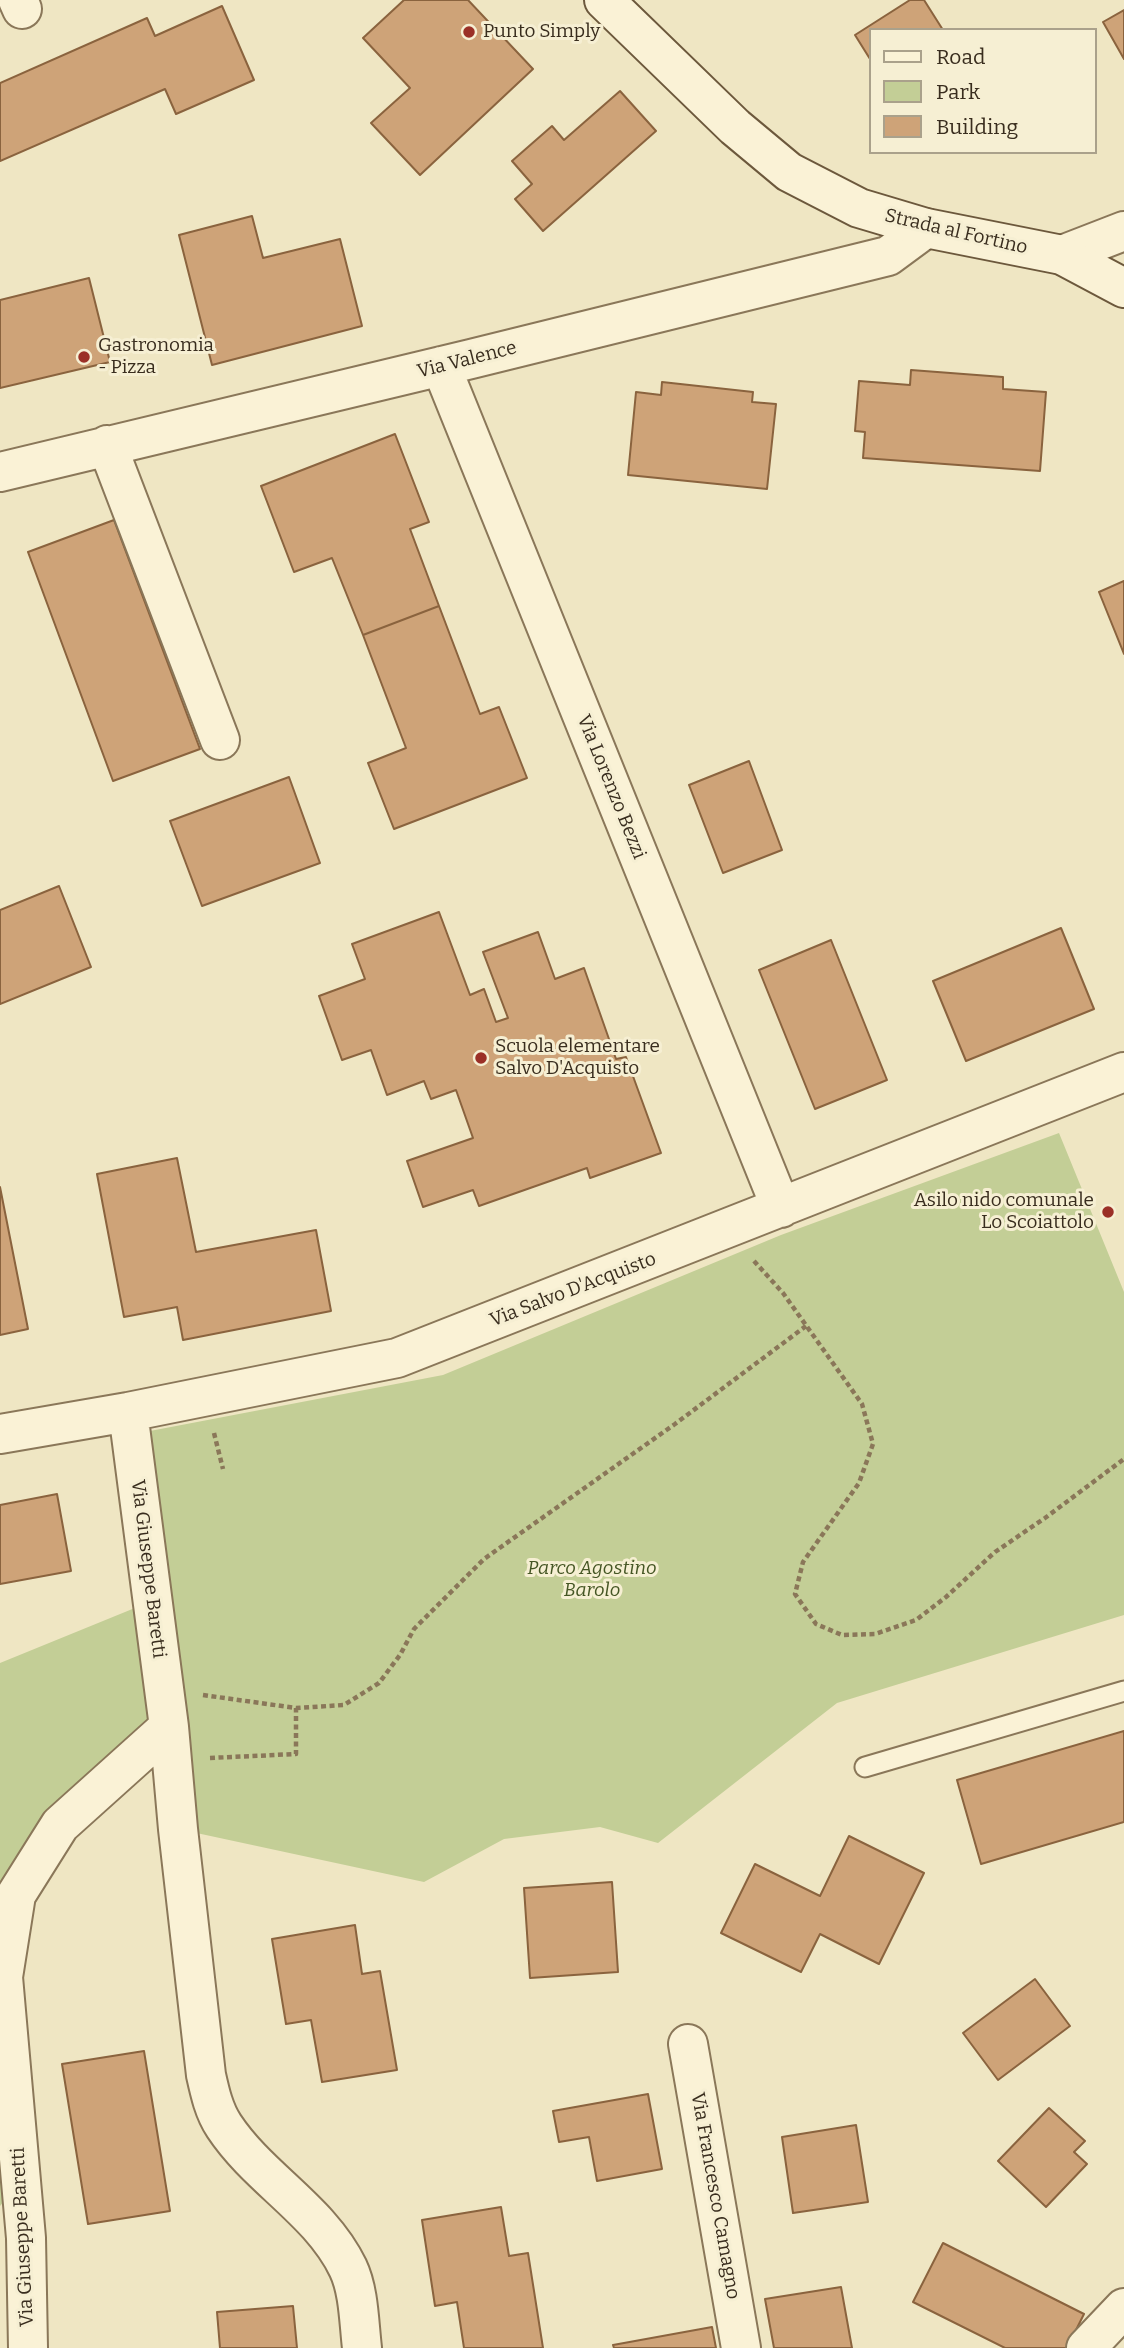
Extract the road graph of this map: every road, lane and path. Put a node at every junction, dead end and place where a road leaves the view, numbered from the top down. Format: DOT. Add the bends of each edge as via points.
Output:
graph roads {
  1 [pos="604,0"];
  2 [pos="926,228"];
  3 [pos="1124,231"];
  4 [pos="1062,255"];
  5 [pos="1124,288"];
  6 [pos="441,366"];
  7 [pos="107,445"];
  8 [pos="0,472"];
  9 [pos="220,740"];
  10 [pos="1124,1072"];
  11 [pos="781,1208"];
  12 [pos="725,1230"];
  13 [pos="806,1326"];
  14 [pos="128,1412"];
  15 [pos="0,1434"];
  16 [pos="1124,1459"];
  17 [pos="1124,1691"];
  18 [pos="296,1708"];
  19 [pos="168,1725"];
  20 [pos="866,1767"];
  21 [pos="688,2045"];
  22 [pos="1124,2308"];
  23 [pos="28,2348"];
  24 [pos="362,2348"];
  25 [pos="741,2348"];
  26 [pos="1086,2348"];
  1 -- 2 [label="street, Strada al Fortino" via="735,127 789,172 859,208"];
  2 -- 4 [label="street, Strada al Fortino"];
  2 -- 6 [label="street, Via Valence" via="888,256"];
  3 -- 4 [label="street"];
  4 -- 5 [label="street, Strada al Fortino"];
  6 -- 7 [label="street, Via Valence"];
  6 -- 11 [label="street, Via Lorenzo Bezzi"];
  7 -- 8 [label="street, Via Valence"];
  7 -- 9 [label="street"];
  10 -- 11 [label="street, Via Salvo D'Acquisto"];
  11 -- 12 [label="street, Via Salvo D'Acquisto"];
  12 -- 13 [label="path" via="783,1293"];
  12 -- 14 [label="street, Via Salvo D'Acquisto" via="397,1358"];
  13 -- 16 [label="path" via="862,1404 873,1444 859,1483 803,1562 795,1594 816,1624 842,1635 876,1634 916,1620 995,1552"];
  13 -- 18 [label="path" via="484,1559 415,1629 379,1683 344,1705"];
  14 -- 15 [label="street, Via Salvo D'Acquisto"];
  14 -- 19 [label="street, Via Giuseppe Baretti"];
  17 -- 20 [label="lane"];
  18 -- 19 [label="path"];
  18 -- 19 [label="path" via="296,1754"];
  19 -- 23 [label="street, Via Giuseppe Baretti" via="60,1825 16,1895 3,1977 26,2238"];
  19 -- 24 [label="street, Via Giuseppe Baretti" via="206,2076 213,2103 238,2144 337,2248 350,2271"];
  21 -- 25 [label="street, Via Francesco Camagno"];
  22 -- 26 [label="street"];
}
